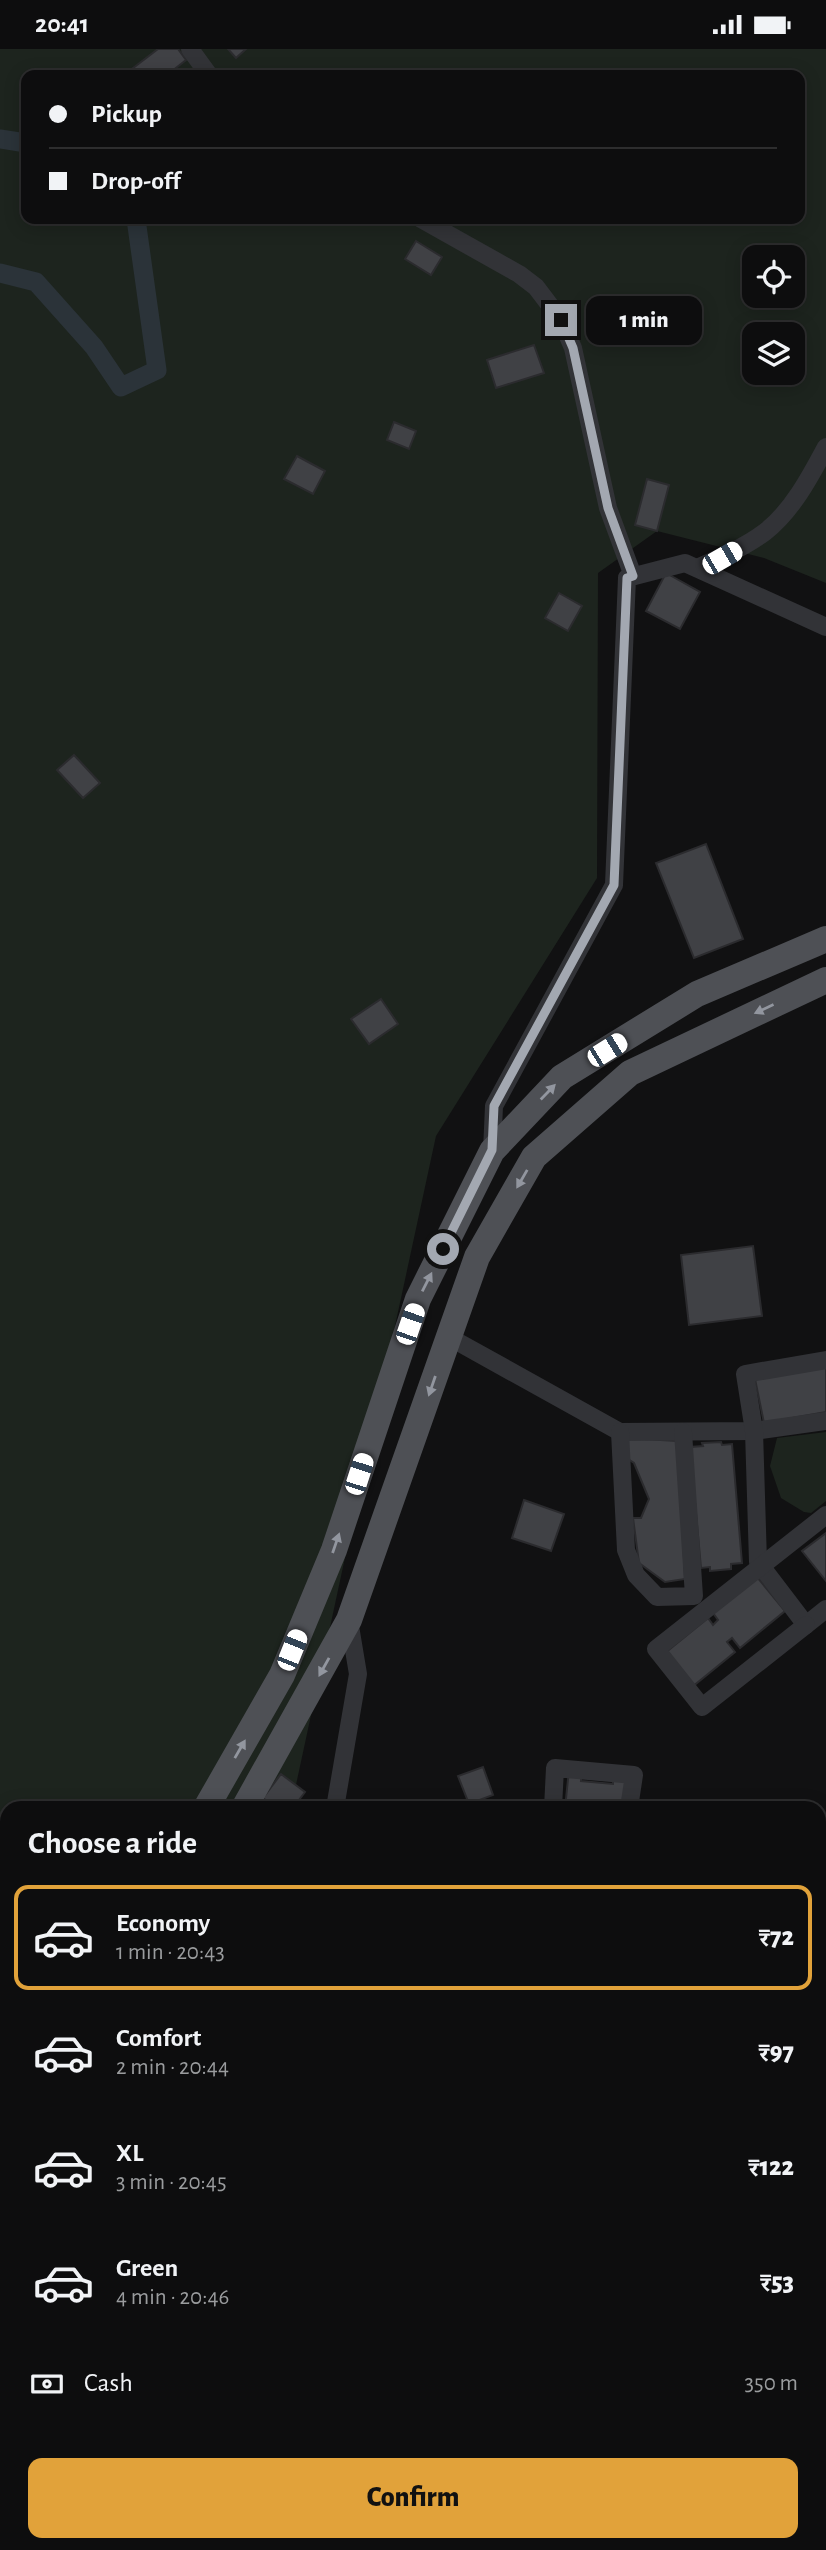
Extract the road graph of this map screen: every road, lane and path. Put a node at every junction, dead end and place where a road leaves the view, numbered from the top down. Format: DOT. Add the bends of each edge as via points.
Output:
graph roads {
  1 [pos="190,49"];
  2 [pos="205,70"];
  3 [pos="430,224"];
  4 [pos="826,447"];
  5 [pos="697,568"];
  6 [pos="633,576"];
  7 [pos="826,627"];
  8 [pos="826,939"];
  9 [pos="826,980"];
  10 [pos="492,1150"];
  11 [pos="449,1337"];
  12 [pos="826,1360"];
  13 [pos="826,1422"];
  14 [pos="683,1431"];
  15 [pos="754,1431"];
  16 [pos="620,1432"];
  17 [pos="826,1515"];
  18 [pos="762,1567"];
  19 [pos="700,1603"];
  20 [pos="826,1609"];
  21 [pos="349,1620"];
  22 [pos="806,1625"];
  23 [pos="210,1801"];
  24 [pos="248,1801"];
  25 [pos="336,1801"];
  26 [pos="553,1801"];
  27 [pos="630,1801"];
  1 -- 2 [label="street"];
  3 -- 6 [label="street" via="519,274 536,287 561,320 573,348 608,508"];
  4 -- 5 [label="street" via="792,504 766,532"];
  5 -- 6 [label="street" via="685,563"];
  5 -- 7 [label="street"];
  6 -- 10 [label="street" via="627,578 614,885 494,1106"];
  10 -- 8 [label="main road, one-way" via="562,1077 698,994"];
  9 -- 11 [label="main road, one-way" via="630,1073 534,1157 477,1257"];
  23 -- 10 [label="main road, one-way" via="282,1675 334,1550 418,1299"];
  11 -- 16 [label="street"];
  11 -- 21 [label="main road, one-way"];
  12 -- 15 [label="street" via="745,1374"];
  13 -- 15 [label="street"];
  14 -- 15 [label="street"];
  14 -- 16 [label="street"];
  14 -- 19 [label="street"];
  15 -- 18 [label="street" via="758,1562"];
  16 -- 19 [label="street" via="626,1550 636,1575 657,1597"];
  17 -- 18 [label="street"];
  18 -- 19 [label="street"];
  18 -- 22 [label="street"];
  19 -- 22 [label="street" via="656,1649 702,1707"];
  20 -- 22 [label="street"];
  21 -- 24 [label="main road, one-way"];
  21 -- 25 [label="street" via="358,1674"];
  26 -- 27 [label="street" via="555,1768 634,1775"];
}
